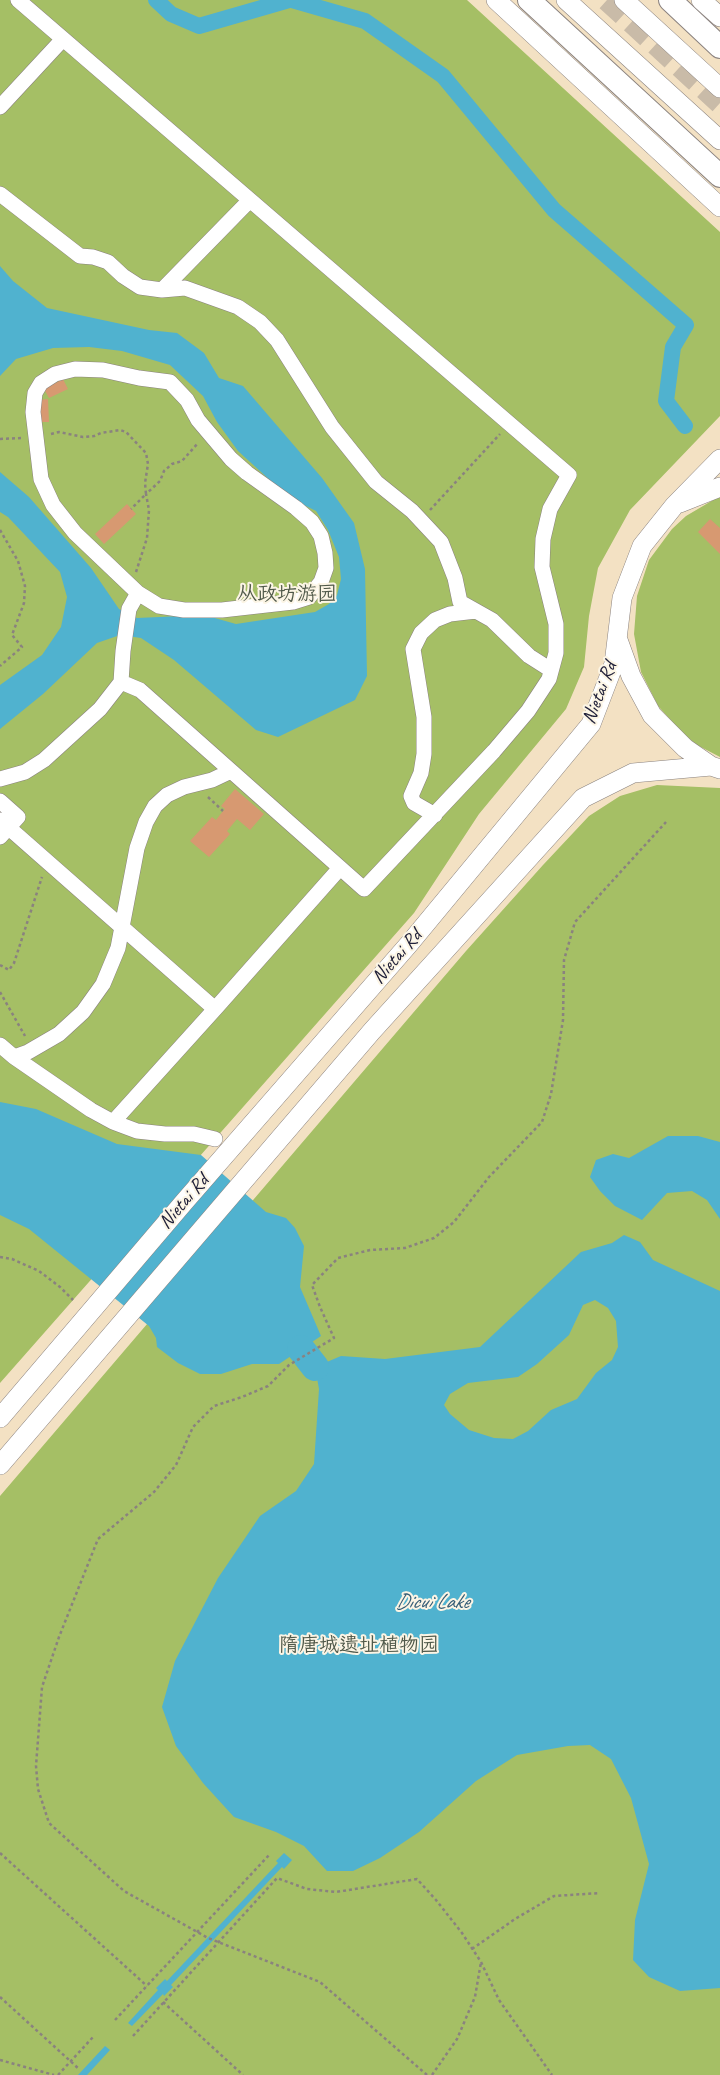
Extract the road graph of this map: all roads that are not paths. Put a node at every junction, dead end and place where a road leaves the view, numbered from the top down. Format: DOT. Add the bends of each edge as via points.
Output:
graph roads {
  1 [pos="18,0"];
  2 [pos="496,0"];
  3 [pos="529,0"];
  4 [pos="566,0"];
  5 [pos="624,0"];
  6 [pos="670,0"];
  7 [pos="701,0"];
  8 [pos="720,17"];
  9 [pos="63,39"];
  10 [pos="720,47"];
  11 [pos="720,88"];
  12 [pos="0,107"];
  13 [pos="720,140"];
  14 [pos="720,176"];
  15 [pos="0,194"];
  16 [pos="250,200"];
  17 [pos="720,207"];
  18 [pos="162,290"];
  19 [pos="720,459"];
  20 [pos="720,487"];
  21 [pos="674,506"];
  22 [pos="134,589"];
  23 [pos="476,611"];
  24 [pos="617,637"];
  25 [pos="551,670"];
  26 [pos="121,682"];
  27 [pos="715,768"];
  28 [pos="231,771"];
  29 [pos="0,779"];
  30 [pos="0,802"];
  31 [pos="435,815"];
  32 [pos="3,828"];
  33 [pos="340,868"];
  34 [pos="122,928"];
  35 [pos="215,1009"];
  36 [pos="0,1045"];
  37 [pos="14,1057"];
  38 [pos="113,1122"];
  39 [pos="215,1140"];
  40 [pos="0,1418"];
  41 [pos="0,1464"];
  1 -- 9 [label="lane"];
  2 -- 17 [label="main road"];
  3 -- 14 [label="highway"];
  4 -- 13 [label="main road"];
  5 -- 11 [label="main road"];
  6 -- 10 [label="highway"];
  7 -- 8 [label="main road"];
  9 -- 12 [label="lane"];
  9 -- 16 [label="lane"];
  15 -- 18 [label="lane" via="80,256 108,262 140,287"];
  16 -- 18 [label="lane"];
  16 -- 25 [label="lane" via="570,476 550,509 543,539 542,567 556,624 556,653"];
  18 -- 23 [label="lane" via="186,288 238,307 260,322 277,340 332,427 376,482 441,542 455,578 460,602"];
  19 -- 21 [label="main road, Nietai Rd"];
  20 -- 21 [label="main road"];
  21 -- 24 [label="main road, Nietai Rd" via="642,546 622,598"];
  22 -- 22 [label="lane" via="75,533 53,505 41,479 34,412 35,392 41,383 55,374 75,369 103,370 170,382 188,400 206,431 231,459 296,508 312,522 321,536 326,568 321,582 309,597 293,602 222,610 184,610 159,606"];
  22 -- 26 [label="lane" via="123,651"];
  23 -- 25 [label="lane" via="492,620 529,656"];
  23 -- 31 [label="lane" via="450,614 435,620 421,633 413,649 424,717 424,754 421,773 411,796 414,803"];
  24 -- 27 [label="main road" via="631,676 652,715 685,748"];
  24 -- 40 [label="main road, Nietai Rd" via="614,664 591,724 395,960"];
  25 -- 31 [label="lane" via="549,679 528,710"];
  26 -- 28 [label="lane" via="140,690"];
  26 -- 29 [label="lane" via="100,709 44,760 24,772"];
  27 -- 41 [label="main road, Nietai Rd" via="633,773 584,798 336,1073"];
  28 -- 33 [label="lane"];
  28 -- 34 [label="lane" via="212,780 184,787 168,795 155,806 137,848"];
  30 -- 32 [label="lane" via="18,817"];
  31 -- 33 [label="lane" via="364,889"];
  32 -- 34 [label="lane" via="47,862"];
  33 -- 35 [label="lane"];
  34 -- 35 [label="lane"];
  34 -- 37 [label="lane" via="118,948 99,990 83,1012 59,1034"];
  35 -- 38 [label="lane"];
  36 -- 37 [label="lane"];
  37 -- 38 [label="lane" via="91,1110"];
  38 -- 39 [label="lane" via="137,1131 194,1134"];
}
